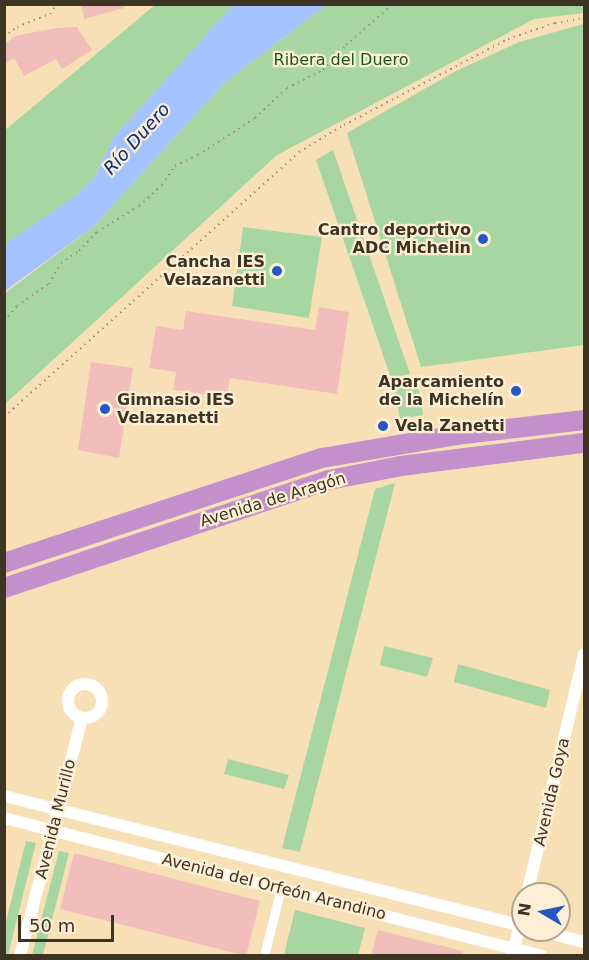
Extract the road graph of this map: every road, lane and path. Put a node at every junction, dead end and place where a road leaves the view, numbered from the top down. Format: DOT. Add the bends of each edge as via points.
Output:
graph roads {
  1 [pos="57,4"];
  2 [pos="393,4"];
  3 [pos="585,18"];
  4 [pos="4,36"];
  5 [pos="4,321"];
  6 [pos="4,417"];
  7 [pos="585,420"];
  8 [pos="585,443"];
  9 [pos="4,563"];
  10 [pos="4,588"];
  11 [pos="585,655"];
  12 [pos="82,718"];
  13 [pos="4,796"];
  14 [pos="58,808"];
  15 [pos="4,818"];
  16 [pos="52,830"];
  17 [pos="530,882"];
  18 [pos="281,888"];
  19 [pos="511,923"];
  20 [pos="513,952"];
  21 [pos="21,956"];
  22 [pos="264,956"];
  23 [pos="543,956"];
  1 -- 4 [label="path" via="50,14"];
  2 -- 5 [label="path" via="345,45 323,70 287,88 255,118 175,166 162,185 139,206 98,232 61,264 49,284"];
  3 -- 6 [label="path" via="555,23 508,39 299,152"];
  7 -- 9 [label="highway, Avenida de Aragón" via="456,435 322,458"];
  8 -- 10 [label="highway, Avenida de Aragón" via="401,466 329,480"];
  11 -- 17 [label="street, Avenida Goya"];
  12 -- 14 [label="street, Avenida Murillo"];
  13 -- 14 [label="street, Avenida del Orfeón Arandino"];
  14 -- 16 [label="street, Avenida Murillo"];
  14 -- 19 [label="street, Avenida del Orfeón Arandino"];
  15 -- 16 [label="street, Avenida del Orfeón Arandino"];
  16 -- 18 [label="street, Avenida del Orfeón Arandino"];
  16 -- 21 [label="street, Avenida Murillo"];
  18 -- 20 [label="street, Avenida del Orfeón Arandino"];
  18 -- 22 [label="street"];
  20 -- 23 [label="street, Avenida del Orfeón Arandino"];
}
